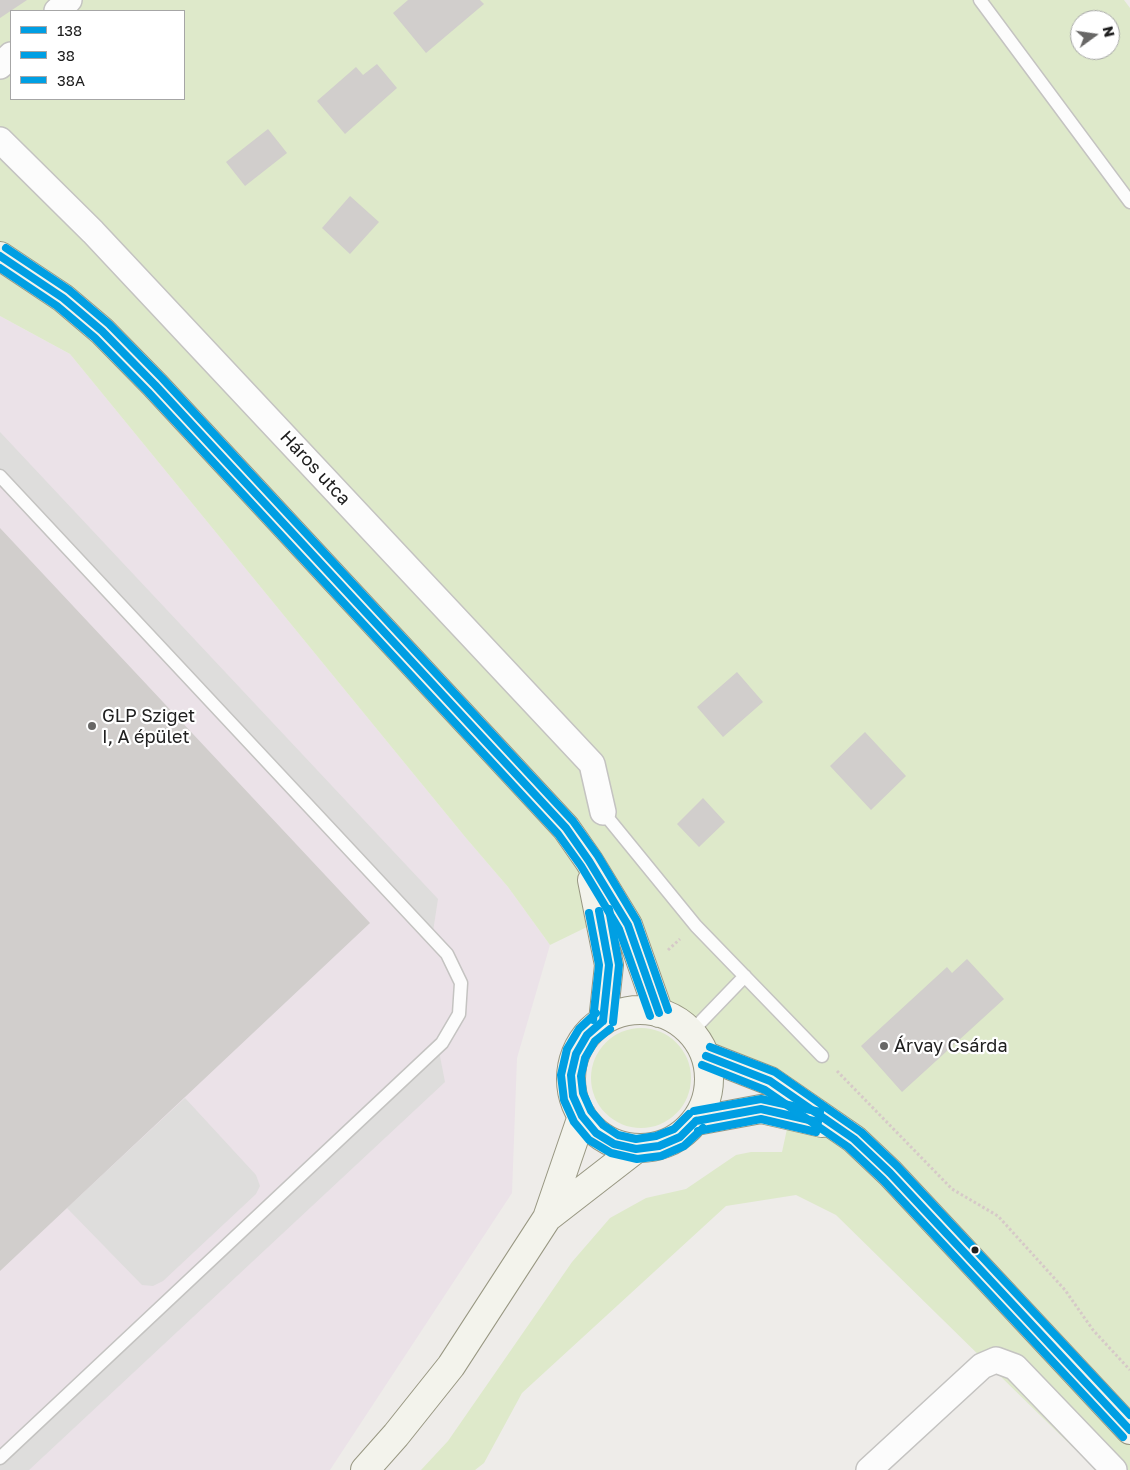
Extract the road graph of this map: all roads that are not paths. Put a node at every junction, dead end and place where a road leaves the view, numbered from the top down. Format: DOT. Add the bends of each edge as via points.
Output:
graph roads {
  1 [pos="68,0"];
  2 [pos="980,0"];
  3 [pos="58,10"];
  4 [pos="10,56"];
  5 [pos="0,66"];
  6 [pos="0,140"];
  7 [pos="1130,202"];
  8 [pos="0,256"];
  9 [pos="0,476"];
  10 [pos="603,812"];
  11 [pos="589,861"];
  12 [pos="745,976"];
  13 [pos="659,1013"];
  14 [pos="603,1021"];
  15 [pos="691,1032"];
  16 [pos="706,1056"];
  17 [pos="822,1056"];
  18 [pos="582,1116"];
  19 [pos="696,1121"];
  20 [pos="837,1126"];
  21 [pos="636,1149"];
  22 [pos="547,1218"];
  23 [pos="1130,1430"];
  24 [pos="0,1458"];
  25 [pos="365,1470"];
  26 [pos="869,1470"];
  27 [pos="1114,1470"];
  1 -- 3 [label="street"];
  2 -- 7 [label="lane"];
  4 -- 5 [label="street"];
  6 -- 10 [label="street, Háros utca" via="93,232 592,764"];
  8 -- 11 [label="main road" via="63,298 102,331 155,385 424,672 566,828"];
  9 -- 24 [label="lane" via="447,954 461,983 459,1014 442,1043"];
  10 -- 12 [label="lane" via="696,926"];
  11 -- 13 [label="main road" via="628,925"];
  11 -- 14 [label="main road" via="609,965"];
  12 -- 15 [label="lane"];
  12 -- 17 [label="lane"];
  13 -- 14 [label="main road" via="640,1010 620,1013"];
  13 -- 15 [label="main road" via="676,1020"];
  14 -- 18 [label="main road" via="587,1035 576,1054 571,1074 573,1096"];
  15 -- 16 [label="main road"];
  16 -- 19 [label="main road" via="710,1078 706,1101"];
  16 -- 20 [label="main road" via="770,1081"];
  18 -- 21 [label="main road" via="596,1133 614,1144"];
  18 -- 22 [label="main road"];
  19 -- 20 [label="main road" via="761,1109"];
  19 -- 21 [label="main road" via="680,1137 659,1146"];
  20 -- 23 [label="main road" via="890,1173"];
  21 -- 22 [label="main road"];
  22 -- 25 [label="main road" via="450,1366"];
  26 -- 27 [label="street" via="982,1366 996,1360 1016,1367"];
}
